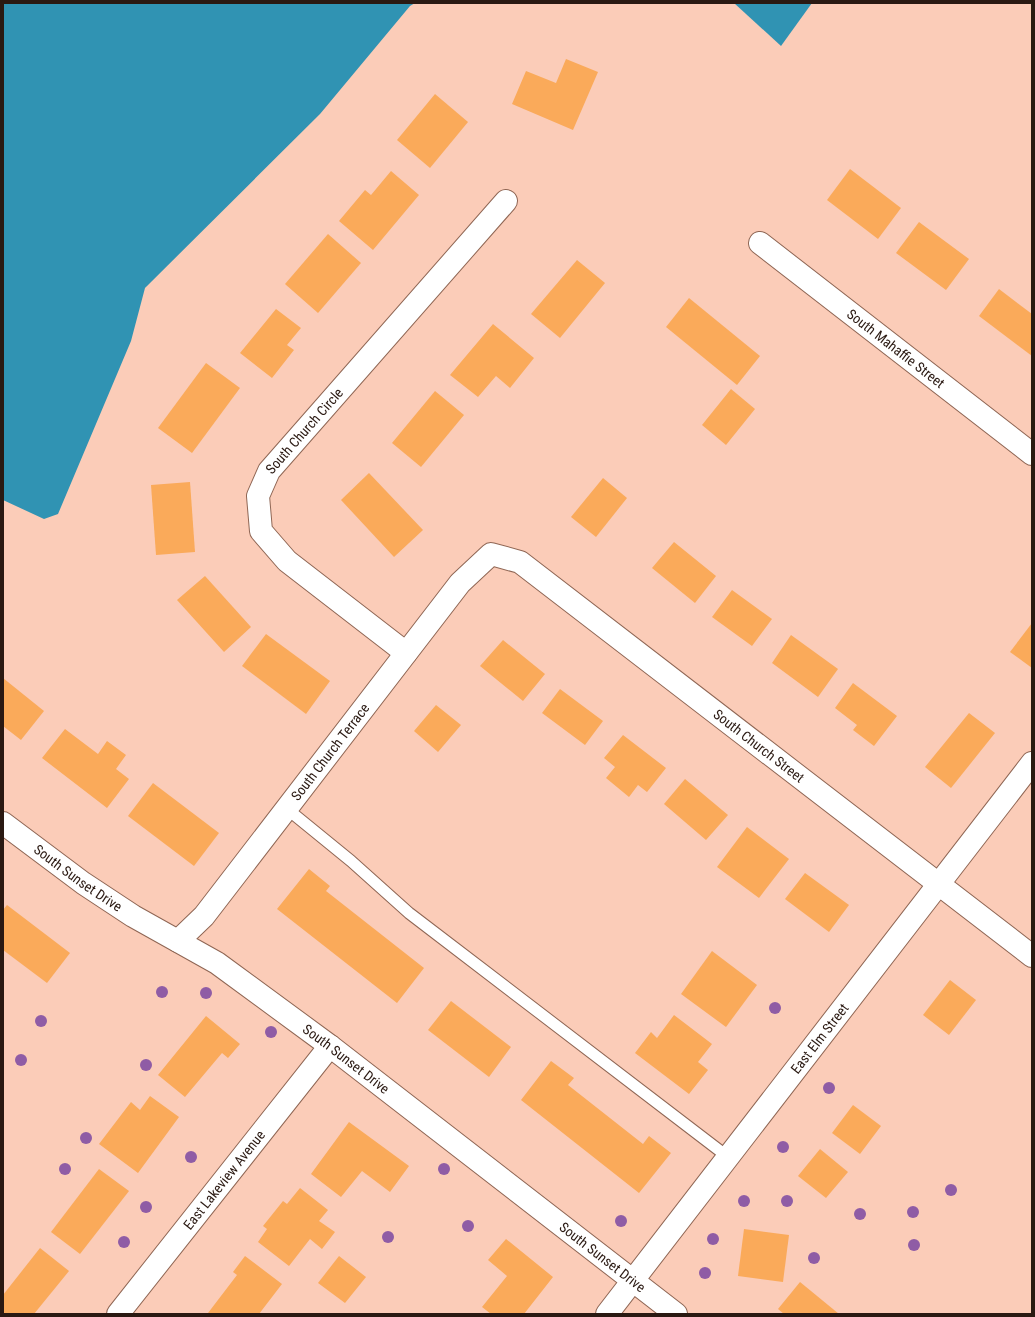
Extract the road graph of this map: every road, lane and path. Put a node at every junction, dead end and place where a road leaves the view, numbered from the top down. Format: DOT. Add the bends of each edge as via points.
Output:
graph roads {
  1 [pos="506,201"];
  2 [pos="760,243"];
  3 [pos="1032,454"];
  4 [pos="481,563"];
  5 [pos="406,653"];
  6 [pos="1032,763"];
  7 [pos="286,808"];
  8 [pos="3,823"];
  9 [pos="939,884"];
  10 [pos="178,941"];
  11 [pos="1032,956"];
  12 [pos="330,1046"];
  13 [pos="728,1157"];
  14 [pos="633,1280"];
  15 [pos="118,1314"];
  16 [pos="608,1314"];
  17 [pos="676,1314"];
  1 -- 5 [label="street, South Church Circle" via="269,471 258,496 261,531 287,561"];
  2 -- 3 [label="street, South Mahaffie Street"];
  4 -- 5 [label="street, South Church Terrace" via="460,583"];
  4 -- 9 [label="street, South Church Street" via="491,554 520,562"];
  5 -- 7 [label="street, South Church Terrace"];
  6 -- 9 [label="street, East Elm Street"];
  7 -- 10 [label="street, South Church Terrace" via="204,916"];
  7 -- 13 [label="lane" via="409,913"];
  8 -- 10 [label="street, South Sunset Drive" via="83,883 133,916"];
  9 -- 11 [label="street, South Church Street"];
  9 -- 13 [label="street, East Elm Street"];
  10 -- 12 [label="street, South Sunset Drive" via="217,963"];
  12 -- 14 [label="street, South Sunset Drive"];
  12 -- 15 [label="street, East Lakeview Avenue"];
  13 -- 14 [label="street, East Elm Street"];
  14 -- 16 [label="street, East Elm Street"];
  14 -- 17 [label="street, South Sunset Drive"];
}
